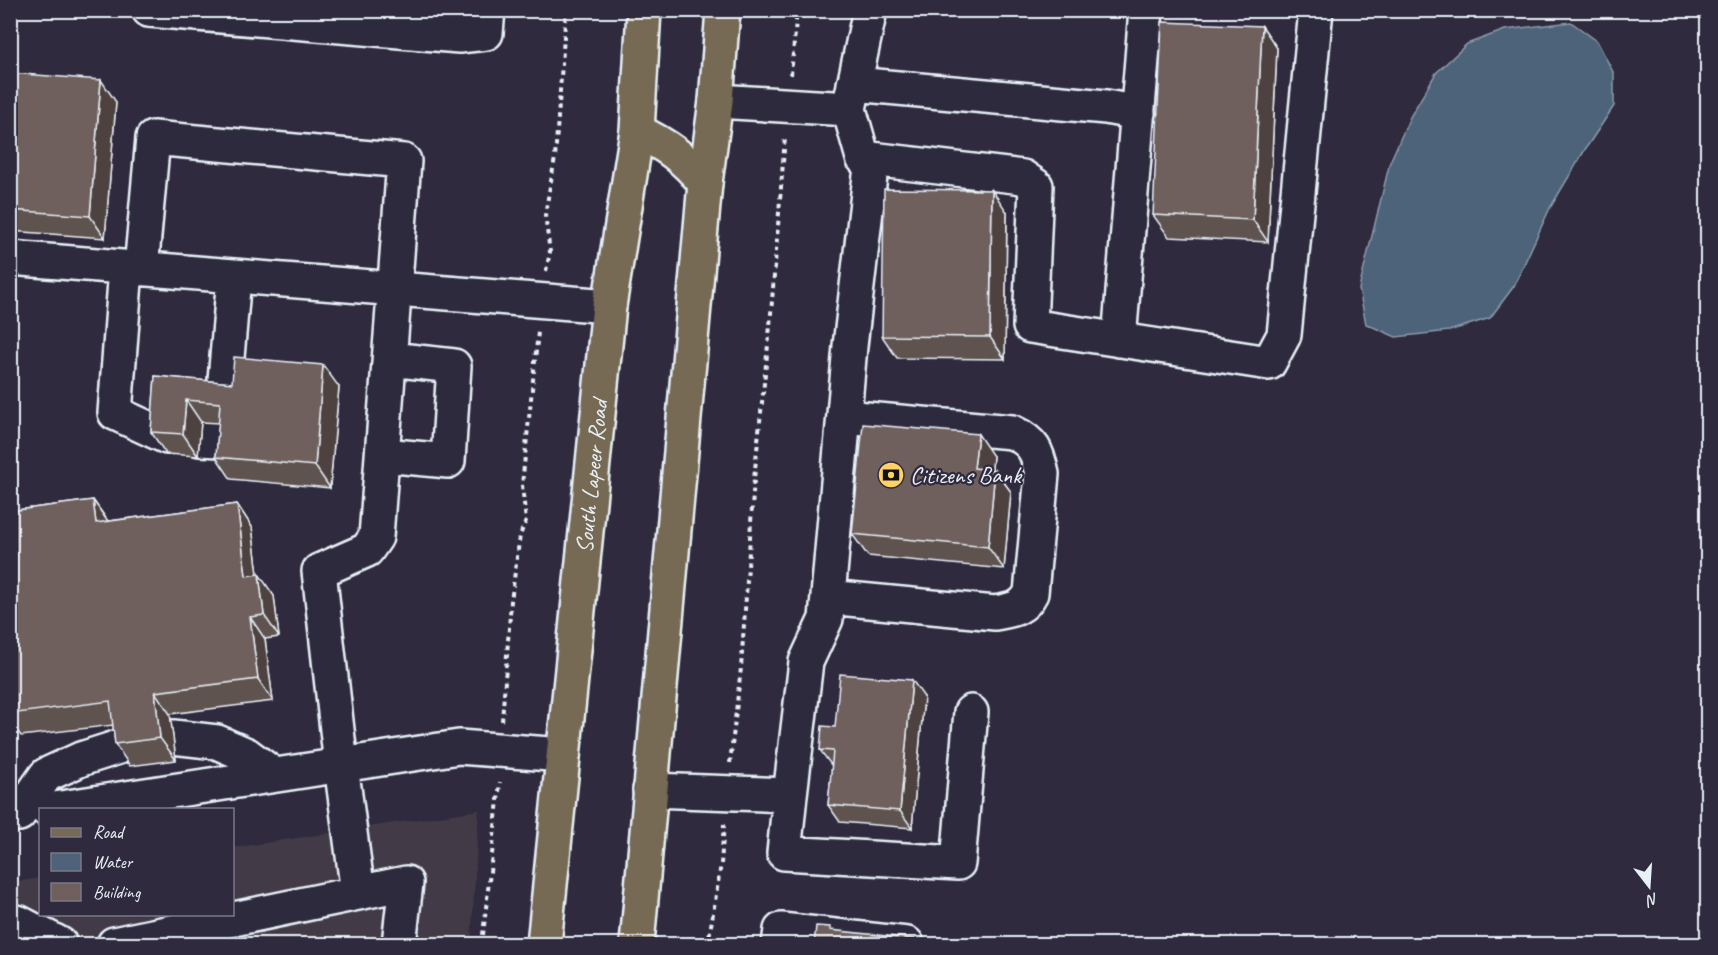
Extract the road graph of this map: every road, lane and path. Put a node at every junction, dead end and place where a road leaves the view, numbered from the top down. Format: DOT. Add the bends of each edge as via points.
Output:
graph roads {
  1 [pos="149,10"];
  2 [pos="488,10"];
  3 [pos="566,10"];
  4 [pos="644,10"];
  5 [pos="723,10"];
  6 [pos="797,10"];
  7 [pos="870,10"];
  8 [pos="1146,10"];
  9 [pos="1316,10"];
  10 [pos="851,97"];
  11 [pos="716,101"];
  12 [pos="788,106"];
  13 [pos="1138,113"];
  14 [pos="637,131"];
  15 [pos="872,159"];
  16 [pos="705,183"];
  17 [pos="10,258"];
  18 [pos="134,268"];
  19 [pos="234,277"];
  20 [pos="396,290"];
  21 [pos="542,301"];
  22 [pos="609,306"];
  23 [pos="1119,340"];
  24 [pos="390,359"];
  25 [pos="844,417"];
  26 [pos="215,422"];
  27 [pos="167,437"];
  28 [pos="383,455"];
  29 [pos="828,597"];
  30 [pos="971,712"];
  31 [pos="173,737"];
  32 [pos="128,744"];
  33 [pos="500,751"];
  34 [pos="563,755"];
  35 [pos="341,765"];
  36 [pos="274,775"];
  37 [pos="650,790"];
  38 [pos="727,793"];
  39 [pos="790,795"];
  40 [pos="55,808"];
  41 [pos="29,812"];
  42 [pos="358,893"];
  43 [pos="114,945"];
  44 [pos="399,945"];
  45 [pos="482,945"];
  46 [pos="544,945"];
  47 [pos="637,945"];
  48 [pos="708,945"];
  49 [pos="779,945"];
  50 [pos="907,945"];
  1 -- 2 [label="lane" via="459,36 486,33"];
  3 -- 21 [label="path" via="555,158 545,215 550,252"];
  4 -- 14 [label="main road, South Lapeer Road"];
  5 -- 11 [label="main road"];
  6 -- 12 [label="path"];
  7 -- 10 [label="lane"];
  8 -- 13 [label="lane"];
  9 -- 23 [label="lane" via="1284,335 1269,363"];
  10 -- 12 [label="lane"];
  10 -- 13 [label="lane" via="1106,107"];
  10 -- 15 [label="lane" via="863,158"];
  11 -- 12 [label="lane"];
  11 -- 16 [label="main road"];
  12 -- 38 [label="path"];
  13 -- 23 [label="lane"];
  14 -- 16 [label="main road" via="665,144"];
  14 -- 22 [label="main road, South Lapeer Road"];
  15 -- 23 [label="lane" via="1023,177 1036,186 1030,326"];
  15 -- 25 [label="lane"];
  16 -- 37 [label="main road"];
  17 -- 18 [label="lane"];
  18 -- 19 [label="lane"];
  18 -- 20 [label="lane" via="153,138 404,161"];
  18 -- 27 [label="lane" via="115,413"];
  19 -- 20 [label="lane"];
  19 -- 26 [label="lane"];
  20 -- 21 [label="lane"];
  20 -- 24 [label="lane"];
  21 -- 22 [label="lane"];
  21 -- 33 [label="path" via="522,485 526,520 520,535 512,601"];
  22 -- 34 [label="main road, South Lapeer Road"];
  24 -- 28 [label="lane"];
  24 -- 28 [label="lane" via="454,366 449,449 448,461"];
  25 -- 29 [label="lane"];
  25 -- 29 [label="lane" via="1012,432 1028,440 1042,474 1031,592 1026,603 995,613"];
  28 -- 35 [label="lane" via="376,537 367,550 319,571"];
  29 -- 39 [label="lane" via="826,619 806,663"];
  30 -- 39 [label="lane" via="958,863 784,853"];
  31 -- 36 [label="lane" via="217,742 247,754"];
  32 -- 41 [label="lane" via="46,775"];
  33 -- 34 [label="lane"];
  33 -- 35 [label="lane" via="459,747"];
  33 -- 45 [label="path" via="500,793"];
  34 -- 46 [label="main road, South Lapeer Road"];
  35 -- 36 [label="lane"];
  35 -- 42 [label="lane"];
  36 -- 40 [label="lane"];
  37 -- 38 [label="lane"];
  37 -- 47 [label="main road"];
  38 -- 39 [label="lane"];
  38 -- 48 [label="path"];
  42 -- 43 [label="lane"];
  42 -- 44 [label="lane" via="406,883"];
  49 -- 50 [label="lane" via="781,930"];
}
